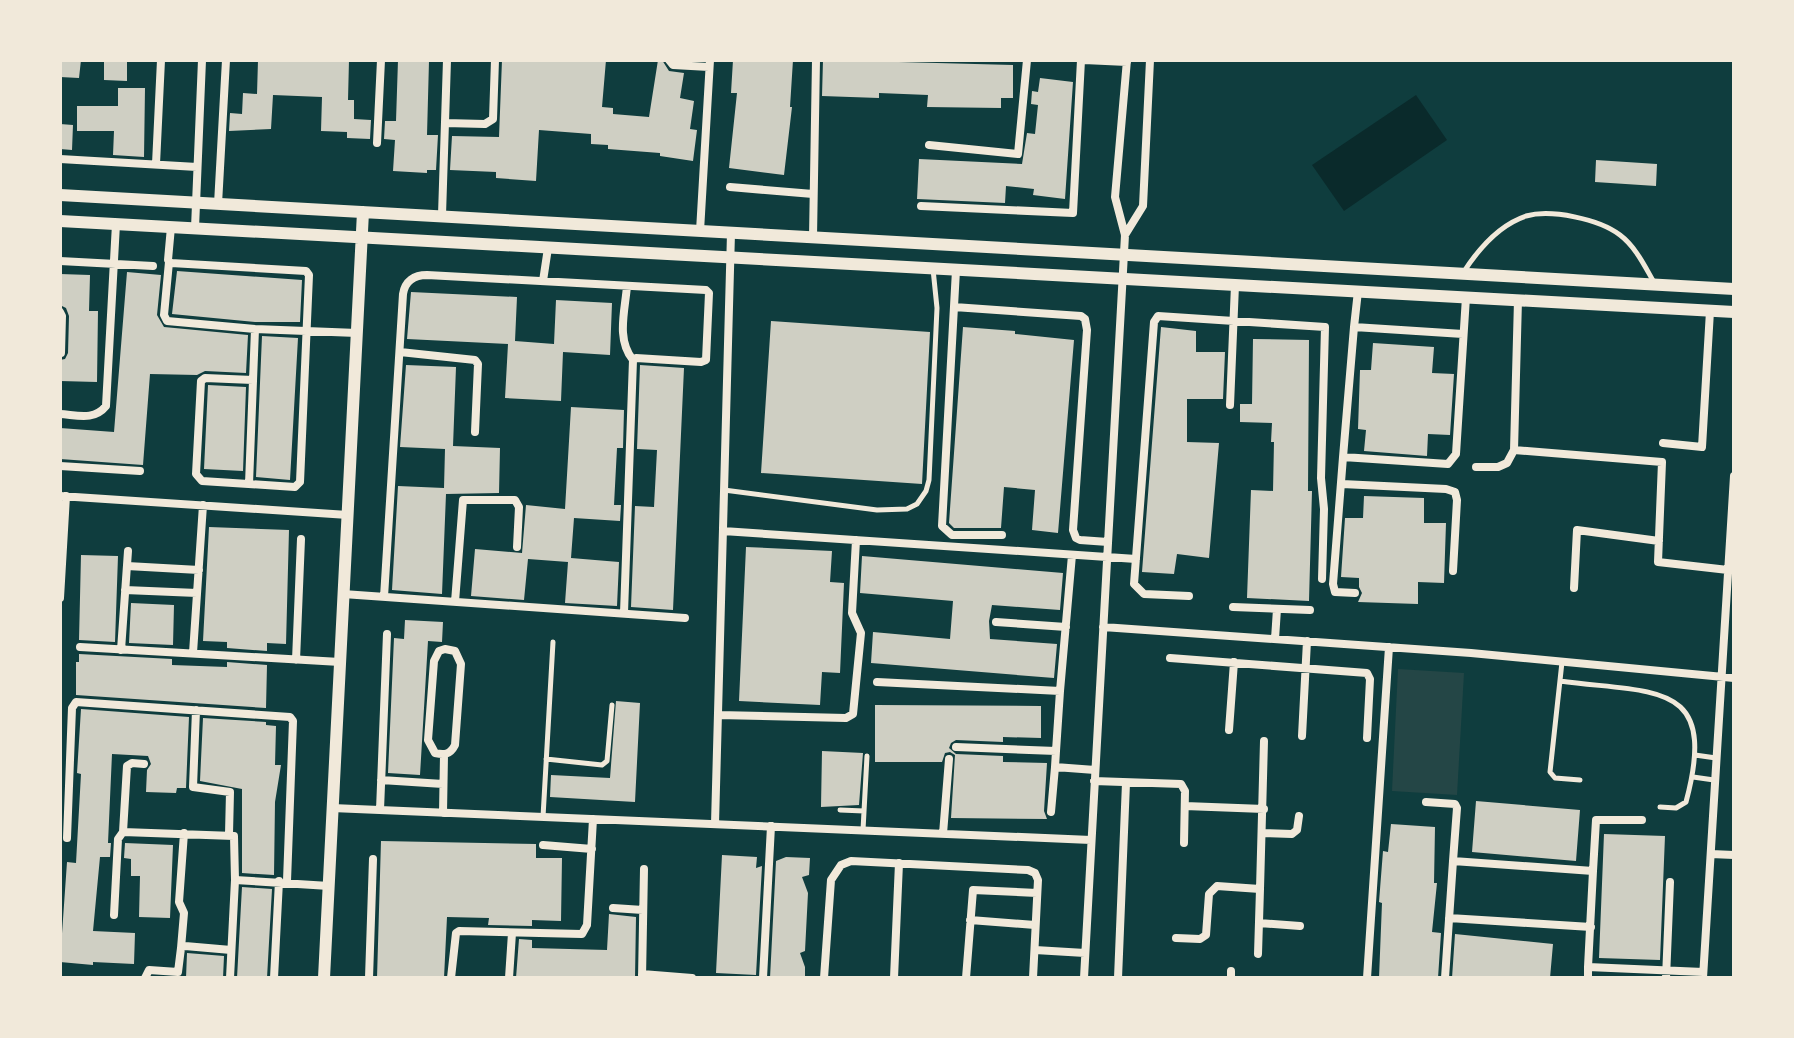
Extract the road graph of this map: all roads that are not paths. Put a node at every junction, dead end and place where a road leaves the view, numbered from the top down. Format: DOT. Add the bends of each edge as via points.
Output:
graph roads {
  1 [pos="161,60"];
  2 [pos="202,60"];
  3 [pos="226,60"];
  4 [pos="381,60"];
  5 [pos="447,60"];
  6 [pos="495,60"];
  7 [pos="669,60"];
  8 [pos="816,60"];
  9 [pos="1027,60"];
  10 [pos="1083,60"];
  11 [pos="1150,60"];
  12 [pos="1127,61"];
  13 [pos="709,64"];
  14 [pos="445,123"];
  15 [pos="377,143"];
  16 [pos="929,145"];
  17 [pos="60,159"];
  18 [pos="156,164"];
  19 [pos="197,167"];
  20 [pos="730,187"];
  21 [pos="813,194"];
  22 [pos="60,195"];
  23 [pos="196,202"];
  24 [pos="218,204"];
  25 [pos="921,206"];
  26 [pos="363,212"];
  27 [pos="442,215"];
  28 [pos="60,221"];
  29 [pos="116,224"];
  30 [pos="171,227"];
  31 [pos="195,228"];
  32 [pos="700,231"];
  33 [pos="731,233"];
  34 [pos="1125,235"];
  35 [pos="362,237"];
  36 [pos="813,237"];
  37 [pos="548,248"];
  38 [pos="1124,255"];
  39 [pos="731,258"];
  40 [pos="60,261"];
  41 [pos="169,262"];
  42 [pos="114,263"];
  43 [pos="153,266"];
  44 [pos="933,268"];
  45 [pos="956,270"];
  46 [pos="1462,274"];
  47 [pos="1123,279"];
  48 [pos="543,281"];
  49 [pos="1235,285"];
  50 [pos="1656,285"];
  51 [pos="627,286"];
  52 [pos="1734,289"];
  53 [pos="1358,291"];
  54 [pos="1466,297"];
  55 [pos="1518,300"];
  56 [pos="954,307"];
  57 [pos="1710,311"];
  58 [pos="60,312"];
  59 [pos="1734,312"];
  60 [pos="1234,319"];
  61 [pos="1354,327"];
  62 [pos="255,329"];
  63 [pos="307,331"];
  64 [pos="357,333"];
  65 [pos="1463,334"];
  66 [pos="400,352"];
  67 [pos="61,353"];
  68 [pos="633,360"];
  69 [pos="253,380"];
  70 [pos="1230,405"];
  71 [pos="60,414"];
  72 [pos="475,432"];
  73 [pos="1663,443"];
  74 [pos="1514,450"];
  75 [pos="1343,457"];
  76 [pos="1662,462"];
  77 [pos="60,466"];
  78 [pos="1476,467"];
  79 [pos="140,471"];
  80 [pos="1734,476"];
  81 [pos="249,484"];
  82 [pos="1342,484"];
  83 [pos="724,490"];
  84 [pos="63,496"];
  85 [pos="203,505"];
  86 [pos="348,515"];
  87 [pos="723,531"];
  88 [pos="1002,535"];
  89 [pos="301,539"];
  90 [pos="856,540"];
  91 [pos="1659,541"];
  92 [pos="1108,542"];
  93 [pos="517,547"];
  94 [pos="128,551"];
  95 [pos="1072,555"];
  96 [pos="1107,557"];
  97 [pos="1136,559"];
  98 [pos="127,566"];
  99 [pos="199,570"];
  100 [pos="1728,570"];
  101 [pos="1453,571"];
  102 [pos="1322,579"];
  103 [pos="1574,588"];
  104 [pos="125,590"];
  105 [pos="197,593"];
  106 [pos="1355,593"];
  107 [pos="343,594"];
  108 [pos="1189,596"];
  109 [pos="384,597"];
  110 [pos="60,598"];
  111 [pos="455,602"];
  112 [pos="1233,607"];
  113 [pos="1277,609"];
  114 [pos="1310,610"];
  115 [pos="624,613"];
  116 [pos="685,618"];
  117 [pos="996,622"];
  118 [pos="1066,627"];
  119 [pos="1103,627"];
  120 [pos="387,634"];
  121 [pos="1275,639"];
  122 [pos="1307,641"];
  123 [pos="553,642"];
  124 [pos="80,647"];
  125 [pos="1389,647"];
  126 [pos="121,650"];
  127 [pos="193,653"];
  128 [pos="1170,658"];
  129 [pos="296,660"];
  130 [pos="340,662"];
  131 [pos="1234,662"];
  132 [pos="1562,662"];
  133 [pos="1306,667"];
  134 [pos="1721,677"];
  135 [pos="1734,678"];
  136 [pos="1560,681"];
  137 [pos="877,682"];
  138 [pos="1060,691"];
  139 [pos="612,705"];
  140 [pos="196,710"];
  141 [pos="718,715"];
  142 [pos="1229,730"];
  143 [pos="1302,736"];
  144 [pos="1367,738"];
  145 [pos="1264,741"];
  146 [pos="956,747"];
  147 [pos="1056,751"];
  148 [pos="444,755"];
  149 [pos="1695,755"];
  150 [pos="867,756"];
  151 [pos="1716,758"];
  152 [pos="546,759"];
  153 [pos="949,759"];
  154 [pos="144,764"];
  155 [pos="1055,767"];
  156 [pos="1095,770"];
  157 [pos="1693,777"];
  158 [pos="381,780"];
  159 [pos="1580,780"];
  160 [pos="1715,780"];
  161 [pos="1094,781"];
  162 [pos="1126,783"];
  163 [pos="443,784"];
  164 [pos="1426,802"];
  165 [pos="1185,806"];
  166 [pos="1660,807"];
  167 [pos="332,808"];
  168 [pos="1264,809"];
  169 [pos="380,810"];
  170 [pos="840,810"];
  171 [pos="864,811"];
  172 [pos="1051,812"];
  173 [pos="443,813"];
  174 [pos="1299,816"];
  175 [pos="543,818"];
  176 [pos="593,819"];
  177 [pos="1642,820"];
  178 [pos="715,824"];
  179 [pos="771,826"];
  180 [pos="863,830"];
  181 [pos="123,832"];
  182 [pos="184,833"];
  183 [pos="1263,833"];
  184 [pos="229,834"];
  185 [pos="943,834"];
  186 [pos="67,838"];
  187 [pos="1091,840"];
  188 [pos="1184,843"];
  189 [pos="543,845"];
  190 [pos="592,849"];
  191 [pos="1711,854"];
  192 [pos="1734,855"];
  193 [pos="373,859"];
  194 [pos="1453,861"];
  195 [pos="899,863"];
  196 [pos="644,869"];
  197 [pos="1593,871"];
  198 [pos="235,880"];
  199 [pos="283,881"];
  200 [pos="1670,882"];
  201 [pos="329,886"];
  202 [pos="1260,889"];
  203 [pos="1037,893"];
  204 [pos="613,908"];
  205 [pos="643,910"];
  206 [pos="114,915"];
  207 [pos="1449,918"];
  208 [pos="970,920"];
  209 [pos="1259,923"];
  210 [pos="1035,925"];
  211 [pos="1300,926"];
  212 [pos="1591,927"];
  213 [pos="512,933"];
  214 [pos="1176,938"];
  215 [pos="181,948"];
  216 [pos="231,950"];
  217 [pos="1035,950"];
  218 [pos="1085,953"];
  219 [pos="1258,954"];
  220 [pos="1588,967"];
  221 [pos="1666,974"];
  222 [pos="1703,975"];
  223 [pos="642,976"];
  224 [pos="145,978"];
  225 [pos="230,978"];
  226 [pos="274,978"];
  227 [pos="324,978"];
  228 [pos="369,978"];
  229 [pos="451,978"];
  230 [pos="509,978"];
  231 [pos="692,978"];
  232 [pos="763,978"];
  233 [pos="824,978"];
  234 [pos="894,978"];
  235 [pos="966,978"];
  236 [pos="1033,978"];
  237 [pos="1084,978"];
  238 [pos="1118,978"];
  239 [pos="1367,978"];
  240 [pos="1445,978"];
  241 [pos="1588,978"];
  1 -- 18 [label="street"];
  2 -- 19 [label="street"];
  3 -- 24 [label="street"];
  4 -- 15 [label="street"];
  5 -- 14 [label="street"];
  6 -- 14 [label="street" via="493,119 485,124"];
  7 -- 13 [label="street" via="673,65"];
  8 -- 21 [label="street"];
  9 -- 16 [label="street" via="1018,154"];
  10 -- 12 [label="street"];
  10 -- 25 [label="street" via="1073,213"];
  11 -- 34 [label="street" via="1143,206"];
  12 -- 34 [label="street" via="1115,197"];
  13 -- 32 [label="street"];
  14 -- 27 [label="street"];
  17 -- 18 [label="street"];
  18 -- 19 [label="street"];
  19 -- 23 [label="street"];
  20 -- 21 [label="street"];
  21 -- 36 [label="street"];
  22 -- 23 [label="street"];
  23 -- 24 [label="street"];
  23 -- 31 [label="street"];
  24 -- 26 [label="street"];
  26 -- 27 [label="street"];
  26 -- 35 [label="street"];
  27 -- 32 [label="street"];
  28 -- 29 [label="street"];
  29 -- 30 [label="street"];
  29 -- 42 [label="street"];
  30 -- 31 [label="street"];
  30 -- 41 [label="street"];
  31 -- 35 [label="street"];
  32 -- 33 [label="street"];
  33 -- 36 [label="street"];
  33 -- 39 [label="street"];
  34 -- 38 [label="street"];
  35 -- 37 [label="street"];
  35 -- 64 [label="street"];
  36 -- 38 [label="street"];
  37 -- 39 [label="street"];
  37 -- 48 [label="street"];
  38 -- 46 [label="street"];
  38 -- 47 [label="street"];
  39 -- 44 [label="street"];
  39 -- 83 [label="street"];
  40 -- 42 [label="street"];
  41 -- 62 [label="street" via="167,321"];
  41 -- 63 [label="street" via="306,271"];
  42 -- 43 [label="street"];
  42 -- 71 [label="street" via="106,406 98,415"];
  44 -- 45 [label="street"];
  44 -- 83 [label="lane" via="937,308 929,480 917,504 877,510"];
  45 -- 47 [label="street"];
  45 -- 56 [label="street"];
  46 -- 50 [label="street"];
  46 -- 50 [label="lane" via="1476,252 1526,216 1562,215 1599,222 1622,236"];
  47 -- 49 [label="street"];
  47 -- 92 [label="street"];
  48 -- 51 [label="street"];
  48 -- 66 [label="street" via="416,276 404,289"];
  49 -- 53 [label="street"];
  49 -- 60 [label="street"];
  50 -- 52 [label="street"];
  51 -- 68 [label="street" via="622,338"];
  51 -- 68 [label="street" via="709,293 706,360"];
  53 -- 54 [label="street"];
  53 -- 61 [label="street"];
  54 -- 55 [label="street"];
  54 -- 65 [label="street"];
  55 -- 57 [label="street"];
  55 -- 74 [label="street"];
  56 -- 88 [label="street" via="942,526 952,535"];
  56 -- 92 [label="street" via="1085,319 1073,530 1080,540"];
  57 -- 59 [label="street"];
  57 -- 73 [label="street" via="1702,447"];
  58 -- 67 [label="street"];
  60 -- 70 [label="street"];
  60 -- 97 [label="street" via="1155,320"];
  60 -- 102 [label="street" via="1326,329"];
  61 -- 65 [label="street"];
  61 -- 75 [label="street"];
  62 -- 63 [label="street"];
  62 -- 69 [label="street"];
  63 -- 64 [label="street"];
  63 -- 81 [label="street" via="299,486"];
  64 -- 86 [label="street"];
  65 -- 75 [label="street" via="1453,460 1448,464"];
  66 -- 72 [label="street" via="475,360"];
  66 -- 109 [label="street"];
  68 -- 115 [label="street"];
  69 -- 81 [label="street"];
  69 -- 81 [label="street" via="201,381 196,474 202,481"];
  73 -- 76 [label="lane"];
  74 -- 76 [label="street"];
  74 -- 78 [label="street" via="1507,463"];
  75 -- 82 [label="street"];
  76 -- 91 [label="street"];
  77 -- 79 [label="street"];
  80 -- 100 [label="street"];
  82 -- 101 [label="street" via="1455,492"];
  82 -- 106 [label="street" via="1333,589"];
  83 -- 87 [label="street"];
  84 -- 85 [label="street"];
  84 -- 110 [label="street"];
  85 -- 86 [label="street"];
  85 -- 99 [label="street"];
  86 -- 107 [label="street"];
  87 -- 90 [label="street"];
  87 -- 141 [label="street"];
  89 -- 129 [label="street"];
  90 -- 95 [label="street"];
  90 -- 141 [label="street" via="852,613 861,633 853,714"];
  91 -- 100 [label="street" via="1658,562"];
  91 -- 103 [label="street" via="1577,530"];
  92 -- 96 [label="street"];
  93 -- 111 [label="street" via="515,500 463,500"];
  94 -- 98 [label="street"];
  95 -- 96 [label="street"];
  95 -- 118 [label="street"];
  96 -- 97 [label="street"];
  96 -- 119 [label="street"];
  97 -- 108 [label="street" via="1138,591"];
  98 -- 99 [label="street"];
  98 -- 104 [label="street"];
  99 -- 105 [label="street"];
  100 -- 134 [label="street"];
  104 -- 105 [label="street"];
  104 -- 126 [label="street"];
  105 -- 127 [label="street"];
  107 -- 109 [label="street"];
  107 -- 130 [label="street"];
  109 -- 111 [label="street"];
  111 -- 115 [label="street"];
  112 -- 113 [label="street"];
  113 -- 114 [label="street"];
  113 -- 121 [label="street"];
  115 -- 116 [label="street"];
  117 -- 118 [label="street"];
  118 -- 138 [label="street"];
  119 -- 121 [label="street"];
  119 -- 156 [label="street"];
  120 -- 158 [label="street"];
  121 -- 122 [label="street"];
  122 -- 125 [label="street"];
  122 -- 133 [label="street"];
  123 -- 152 [label="lane"];
  124 -- 126 [label="street"];
  125 -- 132 [label="street"];
  125 -- 239 [label="street"];
  126 -- 127 [label="street"];
  127 -- 129 [label="street"];
  128 -- 131 [label="street"];
  129 -- 130 [label="street"];
  130 -- 167 [label="street"];
  131 -- 133 [label="street"];
  131 -- 142 [label="street"];
  132 -- 134 [label="street"];
  132 -- 136 [label="lane"];
  133 -- 143 [label="street"];
  133 -- 144 [label="street" via="1369,675"];
  134 -- 135 [label="street"];
  134 -- 151 [label="street"];
  136 -- 149 [label="lane" via="1671,699 1690,716"];
  136 -- 159 [label="lane" via="1550,772 1555,778"];
  137 -- 138 [label="street"];
  138 -- 147 [label="street"];
  139 -- 152 [label="lane" via="607,761 602,765"];
  140 -- 184 [label="street" via="193,787 230,792"];
  140 -- 186 [label="street" via="73,704"];
  140 -- 199 [label="street" via="293,721"];
  141 -- 178 [label="street"];
  145 -- 168 [label="street"];
  146 -- 147 [label="street"];
  147 -- 155 [label="street"];
  148 -- 148 [label="street" via="435,753 428,740 434,661 445,649 455,651 461,664 455,745"];
  148 -- 163 [label="street"];
  149 -- 151 [label="lane"];
  149 -- 157 [label="lane"];
  150 -- 171 [label="lane"];
  151 -- 160 [label="street"];
  152 -- 175 [label="lane"];
  153 -- 185 [label="street"];
  154 -- 181 [label="street" via="127,766"];
  155 -- 156 [label="street"];
  155 -- 172 [label="street"];
  156 -- 161 [label="street"];
  157 -- 160 [label="lane"];
  157 -- 166 [label="lane" via="1686,802 1676,808"];
  158 -- 163 [label="street"];
  158 -- 169 [label="street"];
  160 -- 191 [label="street"];
  161 -- 162 [label="street"];
  161 -- 187 [label="street"];
  162 -- 165 [label="street" via="1181,784"];
  162 -- 238 [label="street"];
  163 -- 173 [label="street"];
  164 -- 194 [label="street" via="1457,808"];
  165 -- 168 [label="street"];
  165 -- 188 [label="street"];
  167 -- 169 [label="street"];
  167 -- 201 [label="street"];
  168 -- 183 [label="street"];
  169 -- 173 [label="street"];
  170 -- 171 [label="lane"];
  171 -- 180 [label="lane"];
  173 -- 175 [label="street"];
  174 -- 183 [label="street" via="1292,834"];
  175 -- 176 [label="street"];
  176 -- 178 [label="street"];
  176 -- 190 [label="street"];
  177 -- 197 [label="street" via="1596,820"];
  178 -- 179 [label="street"];
  179 -- 180 [label="street"];
  179 -- 232 [label="street"];
  180 -- 185 [label="street"];
  181 -- 182 [label="street"];
  181 -- 206 [label="street" via="118,839"];
  182 -- 184 [label="street"];
  182 -- 215 [label="street"];
  183 -- 202 [label="street"];
  184 -- 198 [label="street" via="235,839"];
  185 -- 187 [label="street"];
  187 -- 218 [label="street"];
  189 -- 190 [label="street"];
  190 -- 213 [label="street" via="582,934"];
  191 -- 192 [label="street"];
  191 -- 222 [label="street"];
  193 -- 228 [label="street"];
  194 -- 197 [label="street"];
  194 -- 207 [label="street"];
  195 -- 203 [label="street" via="1028,870 1038,880"];
  195 -- 233 [label="street" via="851,861 836,872 830,887"];
  195 -- 234 [label="street"];
  196 -- 205 [label="street"];
  197 -- 212 [label="street"];
  198 -- 199 [label="street"];
  198 -- 216 [label="street"];
  199 -- 201 [label="street"];
  199 -- 226 [label="street"];
  200 -- 221 [label="street"];
  201 -- 227 [label="street"];
  202 -- 209 [label="street"];
  202 -- 214 [label="street" via="1217,886 1209,894 1206,935"];
  203 -- 208 [label="street" via="975,889"];
  203 -- 210 [label="street"];
  204 -- 205 [label="street"];
  205 -- 223 [label="street"];
  207 -- 212 [label="street"];
  207 -- 240 [label="street"];
  208 -- 210 [label="street"];
  208 -- 235 [label="street"];
  209 -- 211 [label="street"];
  209 -- 219 [label="street"];
  210 -- 217 [label="street"];
  212 -- 220 [label="street"];
  213 -- 229 [label="street" via="457,932"];
  213 -- 230 [label="street"];
  215 -- 216 [label="street"];
  215 -- 224 [label="street" via="178,972 149,970"];
  216 -- 225 [label="street"];
  217 -- 218 [label="street"];
  217 -- 236 [label="street"];
  218 -- 237 [label="street"];
  220 -- 221 [label="street"];
  220 -- 241 [label="street"];
  221 -- 222 [label="street"];
  223 -- 231 [label="street"];
}
